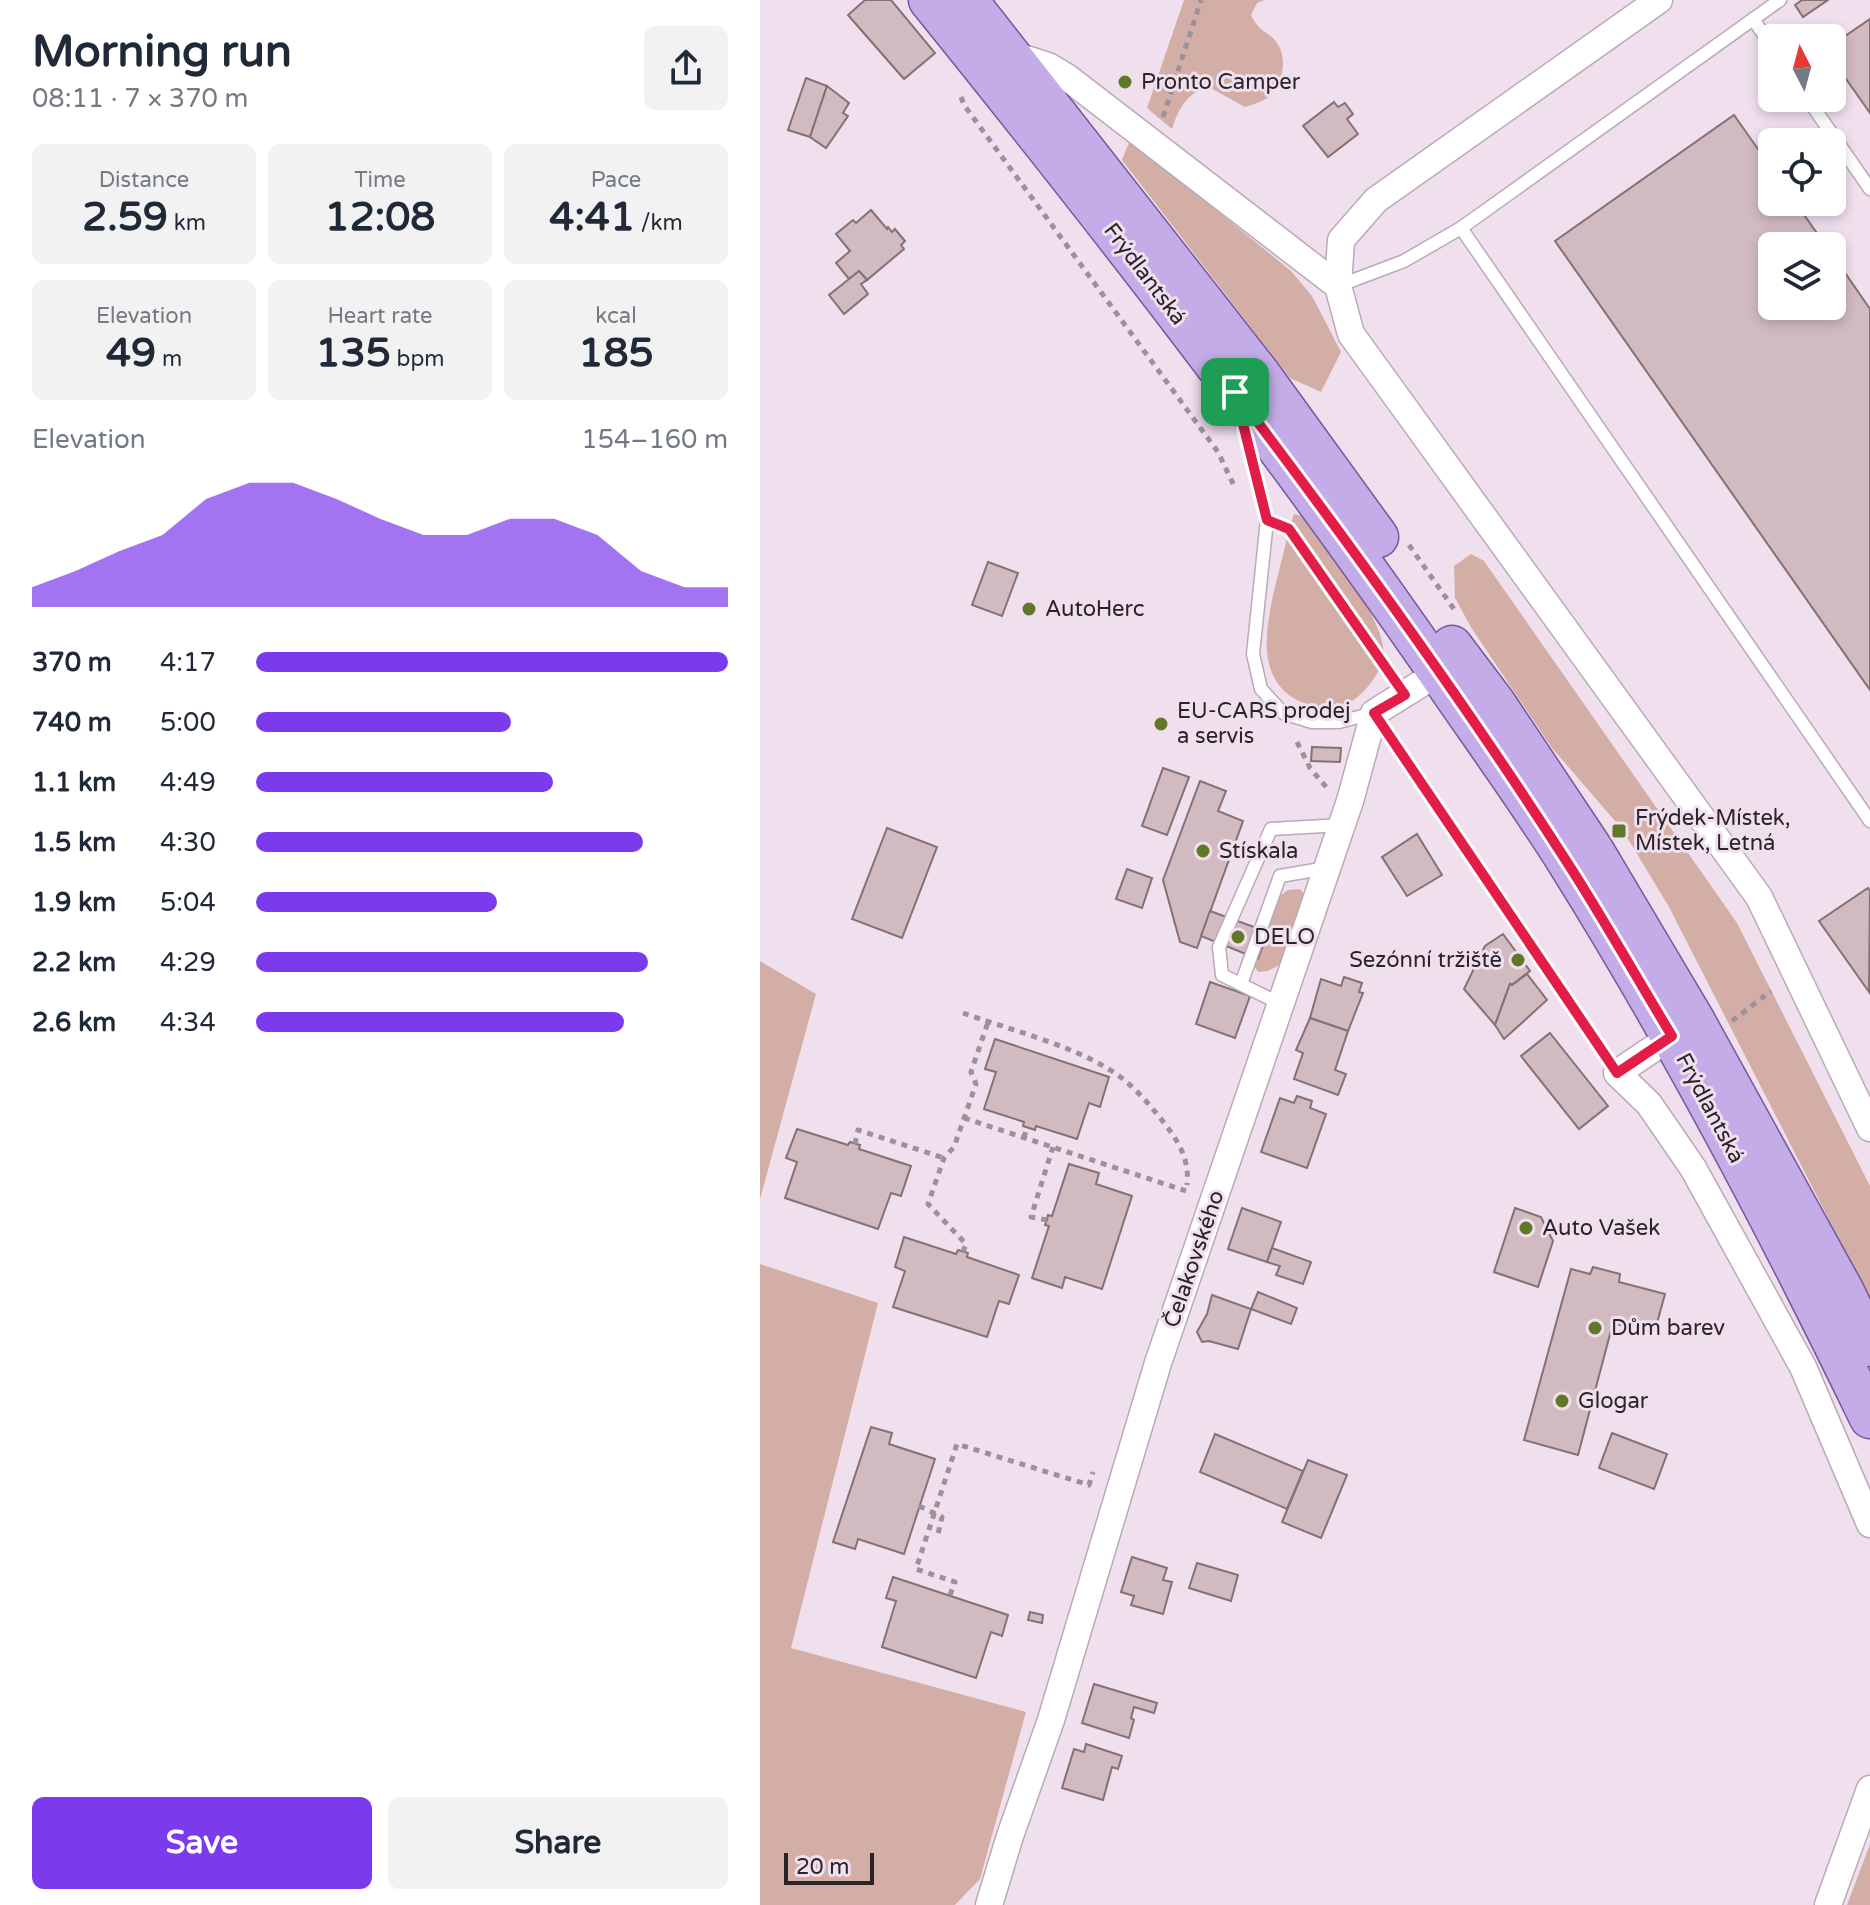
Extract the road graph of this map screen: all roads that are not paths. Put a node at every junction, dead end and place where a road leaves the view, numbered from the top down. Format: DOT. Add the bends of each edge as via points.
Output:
graph roads {
  1 [pos="929,0"];
  2 [pos="967,0"];
  3 [pos="1659,0"];
  4 [pos="1780,0"];
  5 [pos="1753,19"];
  6 [pos="1758,26"];
  7 [pos="1011,54"];
  8 [pos="1817,112"];
  9 [pos="1870,189"];
  10 [pos="1461,228"];
  11 [pos="1338,286"];
  12 [pos="1235,392"];
  13 [pos="1450,666"];
  14 [pos="1374,713"];
  15 [pos="1865,804"];
  16 [pos="1346,813"];
  17 [pos="1870,821"];
  18 [pos="1327,868"];
  19 [pos="1241,984"];
  20 [pos="1279,1003"];
  21 [pos="1672,1036"];
  22 [pos="1617,1073"];
  23 [pos="1870,1128"];
  24 [pos="1870,1346"];
  25 [pos="1870,1418"];
  26 [pos="1870,1524"];
  27 [pos="1870,1789"];
  28 [pos="989,1905"];
  29 [pos="1828,1905"];
  1 -- 12 [label="main road, Frýdlantská"];
  2 -- 7 [label="main road, Frýdlantská"];
  3 -- 11 [label="street" via="1376,200 1341,240"];
  4 -- 5 [label="lane"];
  5 -- 6 [label="lane"];
  5 -- 10 [label="lane"];
  7 -- 11 [label="street" via="1068,78"];
  7 -- 13 [label="main road, Frýdlantská" via="1259,373 1372,529"];
  8 -- 9 [label="lane"];
  10 -- 11 [label="lane" via="1404,261"];
  10 -- 15 [label="lane"];
  11 -- 23 [label="street" via="1351,334 1759,897"];
  12 -- 13 [label="main road, Frýdlantská"];
  12 -- 14 [label="lane" via="1267,520 1253,654 1261,689 1283,713 1312,722"];
  13 -- 14 [label="street"];
  13 -- 21 [label="main road, Frýdlantská"];
  13 -- 24 [label="main road, Frýdlantská" via="1495,703 1601,863 1694,1020"];
  14 -- 16 [label="street, Čelakovského"];
  14 -- 22 [label="lane"];
  15 -- 17 [label="lane"];
  16 -- 18 [label="street, Čelakovského"];
  16 -- 19 [label="lane" via="1271,829 1219,947 1222,975"];
  18 -- 19 [label="lane" via="1280,876"];
  18 -- 20 [label="street, Čelakovského"];
  19 -- 20 [label="lane"];
  20 -- 28 [label="street, Čelakovského" via="1158,1363 1051,1720"];
  21 -- 22 [label="street"];
  21 -- 25 [label="main road, Frýdlantská"];
  22 -- 26 [label="street" via="1649,1104 1707,1194 1803,1367"];
  27 -- 29 [label="street"];
}
